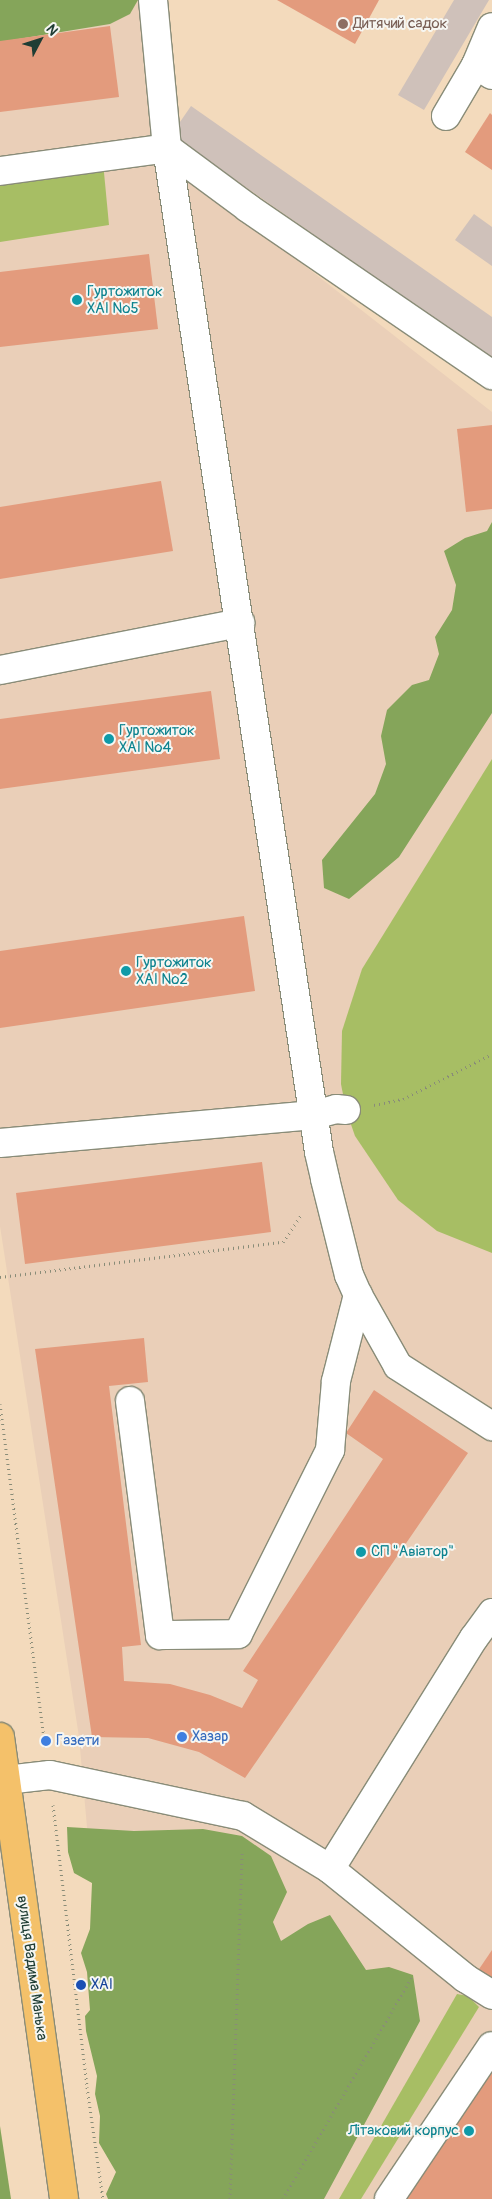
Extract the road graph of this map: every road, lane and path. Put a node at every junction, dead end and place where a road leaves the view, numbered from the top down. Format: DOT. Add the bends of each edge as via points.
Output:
graph roads {
  1 [pos="153,0"];
  2 [pos="492,26"];
  3 [pos="484,70"];
  4 [pos="446,116"];
  5 [pos="167,148"];
  6 [pos="0,171"];
  7 [pos="492,375"];
  8 [pos="240,623"];
  9 [pos="0,670"];
  10 [pos="492,1054"];
  11 [pos="346,1110"];
  12 [pos="314,1114"];
  13 [pos="0,1143"];
  14 [pos="325,1179"];
  15 [pos="0,1277"];
  16 [pos="358,1295"];
  17 [pos="130,1401"];
  18 [pos="0,1404"];
  19 [pos="492,1426"];
  20 [pos="492,1613"];
  21 [pos="0,1737"];
  22 [pos="50,1775"];
  23 [pos="6,1780"];
  24 [pos="243,1816"];
  25 [pos="330,1869"];
  26 [pos="429,1948"];
  27 [pos="492,1994"];
  28 [pos="492,2046"];
  29 [pos="64,2199"];
  30 [pos="103,2199"];
  31 [pos="230,2199"];
  32 [pos="283,2199"];
  33 [pos="389,2199"];
  1 -- 5 [label="lane"];
  2 -- 3 [label="lane"];
  3 -- 4 [label="lane"];
  5 -- 6 [label="lane"];
  5 -- 7 [label="lane" via="248,208"];
  5 -- 8 [label="lane"];
  8 -- 9 [label="lane"];
  8 -- 12 [label="lane"];
  10 -- 11 [label="path" via="403,1099"];
  11 -- 12 [label="lane"];
  12 -- 13 [label="lane"];
  12 -- 14 [label="lane"];
  14 -- 15 [label="path" via="283,1242"];
  14 -- 16 [label="lane" via="349,1275"];
  16 -- 17 [label="lane" via="336,1381 330,1450 238,1634 160,1634"];
  16 -- 19 [label="lane" via="398,1366"];
  18 -- 22 [label="path"];
  20 -- 25 [label="lane" via="468,1646"];
  21 -- 23 [label="main road, вулиця Вадима Манька"];
  22 -- 23 [label="lane"];
  22 -- 24 [label="lane"];
  22 -- 30 [label="path"];
  23 -- 29 [label="main road, вулиця Вадима Манька"];
  24 -- 25 [label="lane"];
  24 -- 31 [label="path"];
  25 -- 26 [label="lane"];
  26 -- 27 [label="lane" via="465,1978"];
  26 -- 32 [label="path"];
  28 -- 33 [label="lane"];
}
